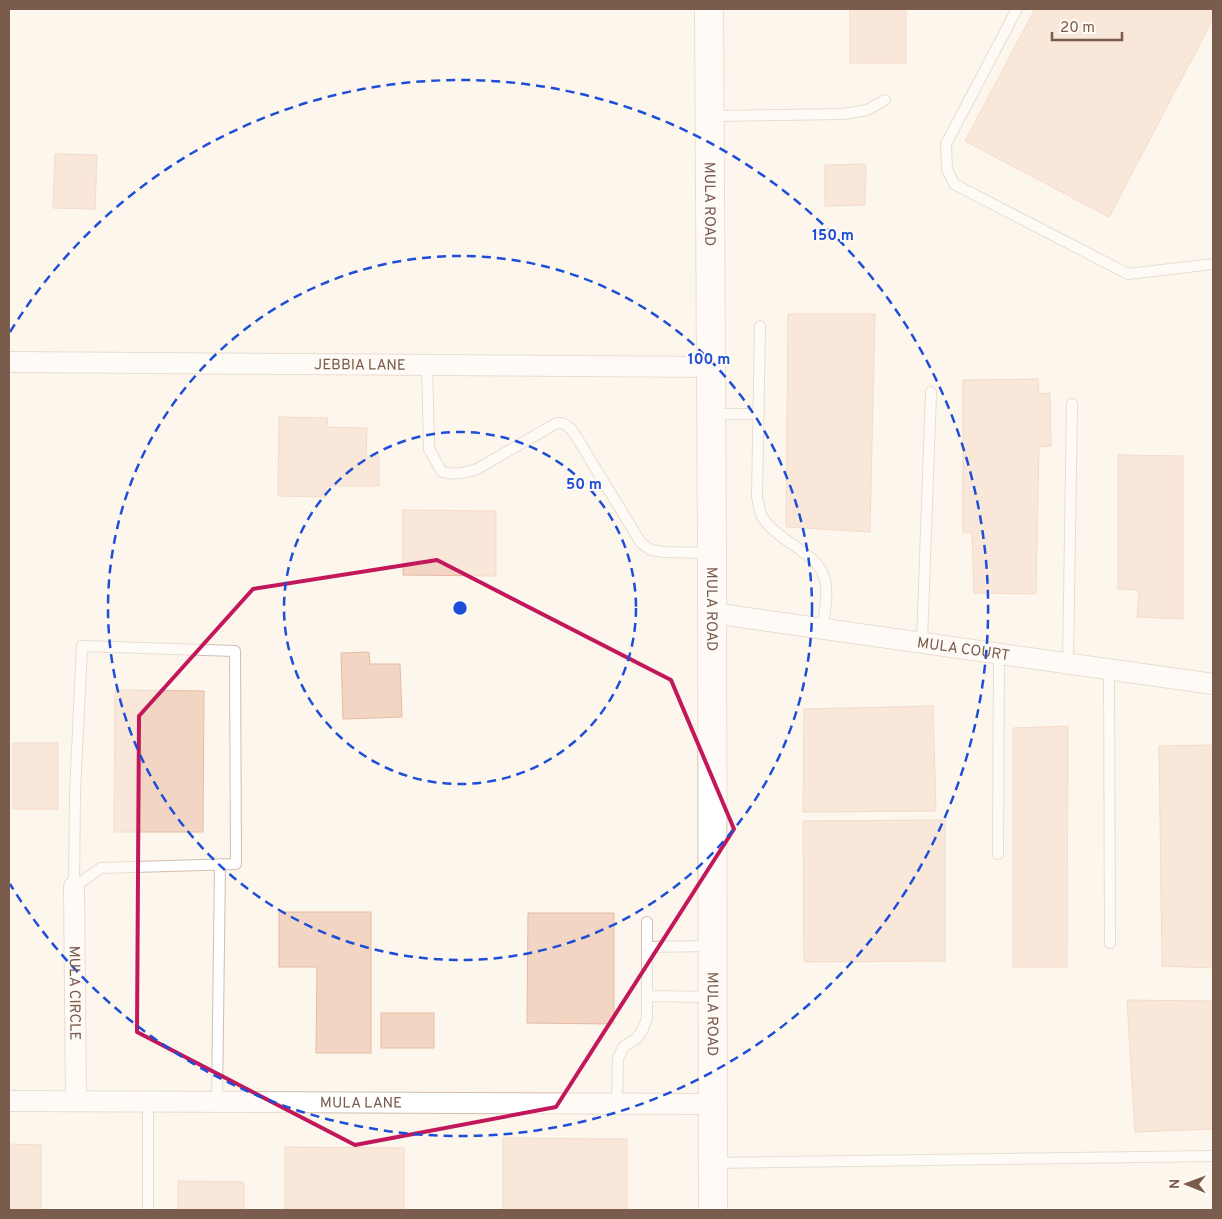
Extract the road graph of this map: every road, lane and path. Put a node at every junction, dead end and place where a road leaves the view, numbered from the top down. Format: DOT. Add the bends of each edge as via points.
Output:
graph roads {
  1 [pos="709,9"];
  2 [pos="1017,9"];
  3 [pos="885,100"];
  4 [pos="709,116"];
  5 [pos="1213,264"];
  6 [pos="760,326"];
  7 [pos="9,362"];
  8 [pos="427,365"];
  9 [pos="711,367"];
  10 [pos="931,392"];
  11 [pos="1072,404"];
  12 [pos="711,414"];
  13 [pos="759,414"];
  14 [pos="712,553"];
  15 [pos="712,613"];
  16 [pos="823,629"];
  17 [pos="922,643"];
  18 [pos="999,654"];
  19 [pos="1068,663"];
  20 [pos="1109,669"];
  21 [pos="1213,684"];
  22 [pos="998,854"];
  23 [pos="220,864"];
  24 [pos="74,887"];
  25 [pos="647,922"];
  26 [pos="1110,944"];
  27 [pos="713,946"];
  28 [pos="647,947"];
  29 [pos="647,996"];
  30 [pos="713,997"];
  31 [pos="9,1101"];
  32 [pos="76,1101"];
  33 [pos="148,1102"];
  34 [pos="217,1103"];
  35 [pos="617,1104"];
  36 [pos="713,1104"];
  37 [pos="1213,1156"];
  38 [pos="713,1163"];
  39 [pos="148,1210"];
  40 [pos="713,1210"];
  1 -- 4 [label="street, MULA ROAD"];
  2 -- 5 [label="lane" via="946,144 947,169 954,184 1128,274"];
  3 -- 4 [label="lane" via="867,110 843,114"];
  4 -- 9 [label="street, MULA ROAD"];
  6 -- 13 [label="lane"];
  7 -- 8 [label="street, JEBBIA LANE"];
  8 -- 9 [label="street, JEBBIA LANE"];
  8 -- 14 [label="lane" via="429,449 442,472 466,473 477,469 559,422 574,433 641,543 651,550 664,552"];
  9 -- 12 [label="street, MULA ROAD"];
  10 -- 17 [label="lane"];
  11 -- 19 [label="lane"];
  12 -- 13 [label="lane"];
  12 -- 14 [label="street, MULA ROAD"];
  13 -- 16 [label="lane" via="757,496 760,513 782,536 815,562 823,574 826,587"];
  14 -- 15 [label="street, MULA ROAD"];
  15 -- 16 [label="street, MULA COURT"];
  15 -- 27 [label="street, MULA ROAD"];
  16 -- 17 [label="street, MULA COURT"];
  17 -- 18 [label="street, MULA COURT"];
  18 -- 19 [label="street, MULA COURT"];
  18 -- 22 [label="lane"];
  19 -- 20 [label="street, MULA COURT"];
  20 -- 21 [label="street, MULA COURT"];
  20 -- 26 [label="lane"];
  23 -- 24 [label="lane" via="101,868"];
  23 -- 24 [label="lane" via="236,864 234,651 82,646"];
  23 -- 34 [label="lane"];
  24 -- 32 [label="street, MULA CIRCLE"];
  25 -- 28 [label="lane"];
  27 -- 28 [label="lane"];
  27 -- 30 [label="street, MULA ROAD"];
  28 -- 29 [label="lane"];
  29 -- 30 [label="lane"];
  29 -- 35 [label="lane" via="647,1019 642,1031 624,1046 618,1058"];
  30 -- 36 [label="street, MULA ROAD"];
  31 -- 32 [label="street, MULA LANE"];
  32 -- 33 [label="street, MULA LANE"];
  33 -- 34 [label="street, MULA LANE"];
  33 -- 39 [label="lane"];
  34 -- 35 [label="street, MULA LANE"];
  35 -- 36 [label="street, MULA LANE"];
  36 -- 38 [label="street, MULA ROAD"];
  37 -- 38 [label="lane"];
  38 -- 40 [label="street, MULA ROAD"];
}
